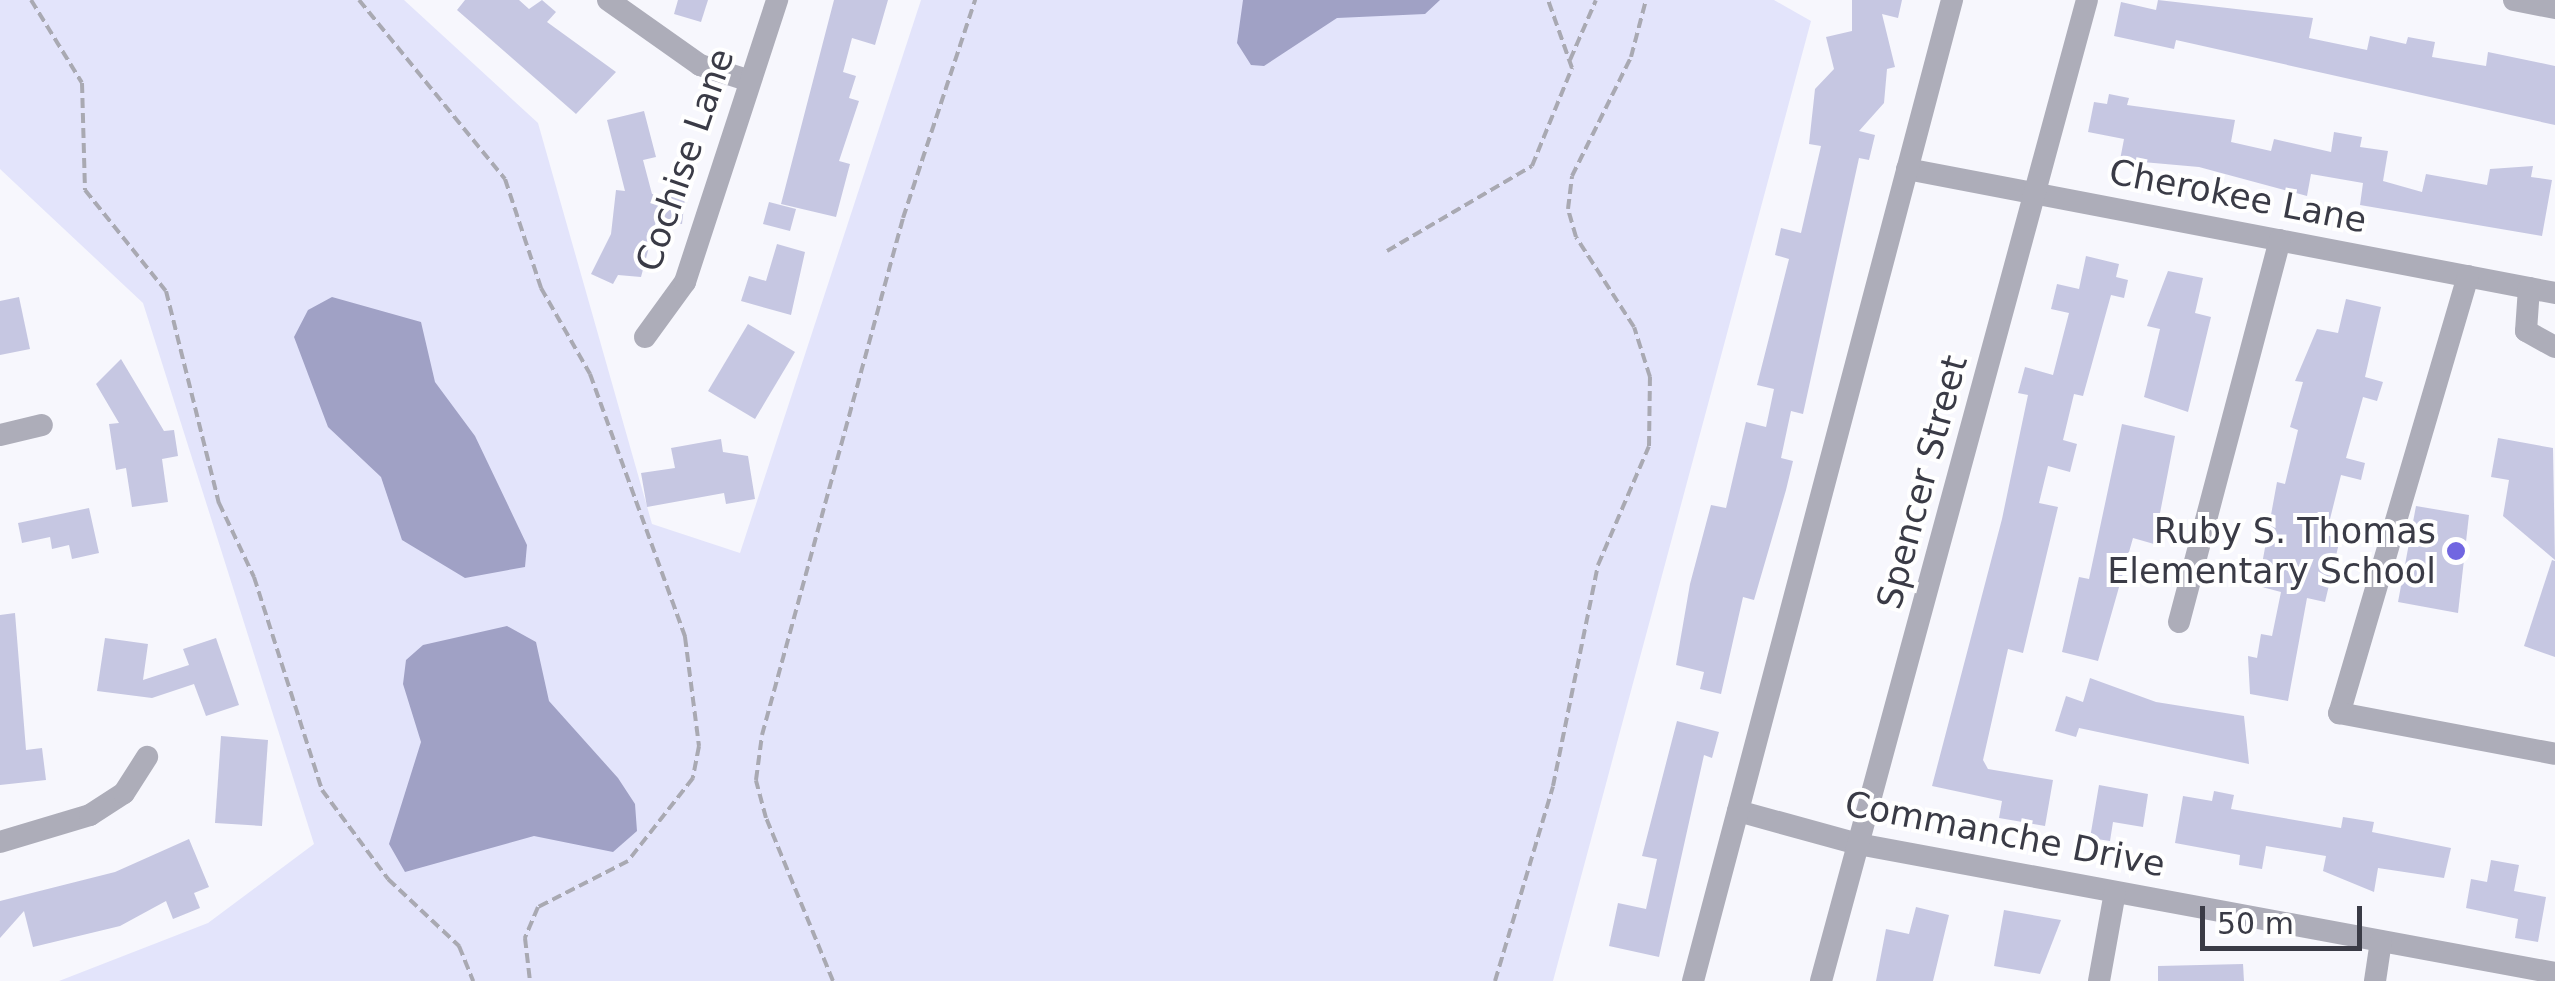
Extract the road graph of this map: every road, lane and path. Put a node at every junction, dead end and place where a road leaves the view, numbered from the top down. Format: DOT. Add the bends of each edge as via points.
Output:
graph roads {
  1 [pos="31,0"];
  2 [pos="359,0"];
  3 [pos="608,0"];
  4 [pos="777,0"];
  5 [pos="975,0"];
  6 [pos="1548,0"];
  7 [pos="1596,0"];
  8 [pos="1646,0"];
  9 [pos="1952,0"];
  10 [pos="2087,0"];
  11 [pos="2514,0"];
  12 [pos="2555,8"];
  13 [pos="1570,60"];
  14 [pos="750,81"];
  15 [pos="1907,169"];
  16 [pos="2038,194"];
  17 [pos="2280,240"];
  18 [pos="1388,251"];
  19 [pos="2468,276"];
  20 [pos="2529,288"];
  21 [pos="2555,292"];
  22 [pos="646,336"];
  23 [pos="2555,347"];
  24 [pos="42,425"];
  25 [pos="0,435"];
  26 [pos="2179,622"];
  27 [pos="2555,754"];
  28 [pos="148,757"];
  29 [pos="1738,811"];
  30 [pos="0,842"];
  31 [pos="1858,844"];
  32 [pos="2115,892"];
  33 [pos="2381,941"];
  34 [pos="2555,973"];
  35 [pos="473,981"];
  36 [pos="530,981"];
  37 [pos="833,981"];
  38 [pos="1494,981"];
  39 [pos="1693,981"];
  40 [pos="1821,981"];
  41 [pos="2098,981"];
  42 [pos="2374,981"];
  1 -- 35 [label="path" via="82,83 85,190 166,291 218,503 254,577 322,790 388,879 459,946"];
  2 -- 36 [label="path" via="504,178 540,288 590,374 685,636 699,746 693,778 628,861 538,907 525,938"];
  3 -- 14 [label="street" via="700,65"];
  4 -- 14 [label="street, Cochise Lane"];
  5 -- 37 [label="path" via="903,218 760,750 756,780 766,818"];
  6 -- 13 [label="path"];
  7 -- 13 [label="path"];
  8 -- 38 [label="path" via="1632,57 1572,176 1568,208 1576,237 1634,327 1650,376 1649,446 1598,564 1552,786"];
  9 -- 15 [label="street"];
  10 -- 16 [label="street, Spencer Street"];
  11 -- 12 [label="street"];
  13 -- 18 [label="path" via="1567,97 1532,166"];
  14 -- 22 [label="street, Cochise Lane" via="685,282"];
  15 -- 16 [label="street, Cherokee Lane"];
  15 -- 29 [label="street"];
  16 -- 17 [label="street, Cherokee Lane"];
  16 -- 31 [label="street, Spencer Street"];
  17 -- 19 [label="street, Cherokee Lane"];
  17 -- 26 [label="street"];
  19 -- 20 [label="street, Cherokee Lane"];
  19 -- 27 [label="street" via="2339,713"];
  20 -- 21 [label="street, Cherokee Lane"];
  20 -- 23 [label="street" via="2526,330"];
  24 -- 25 [label="street"];
  28 -- 30 [label="street" via="124,793 90,815"];
  29 -- 31 [label="street, Commanche Drive"];
  29 -- 39 [label="street"];
  31 -- 32 [label="street, Commanche Drive"];
  31 -- 40 [label="street, Spencer Street"];
  32 -- 33 [label="street, Commanche Drive"];
  32 -- 41 [label="street"];
  33 -- 34 [label="street, Commanche Drive"];
  33 -- 42 [label="street"];
}
